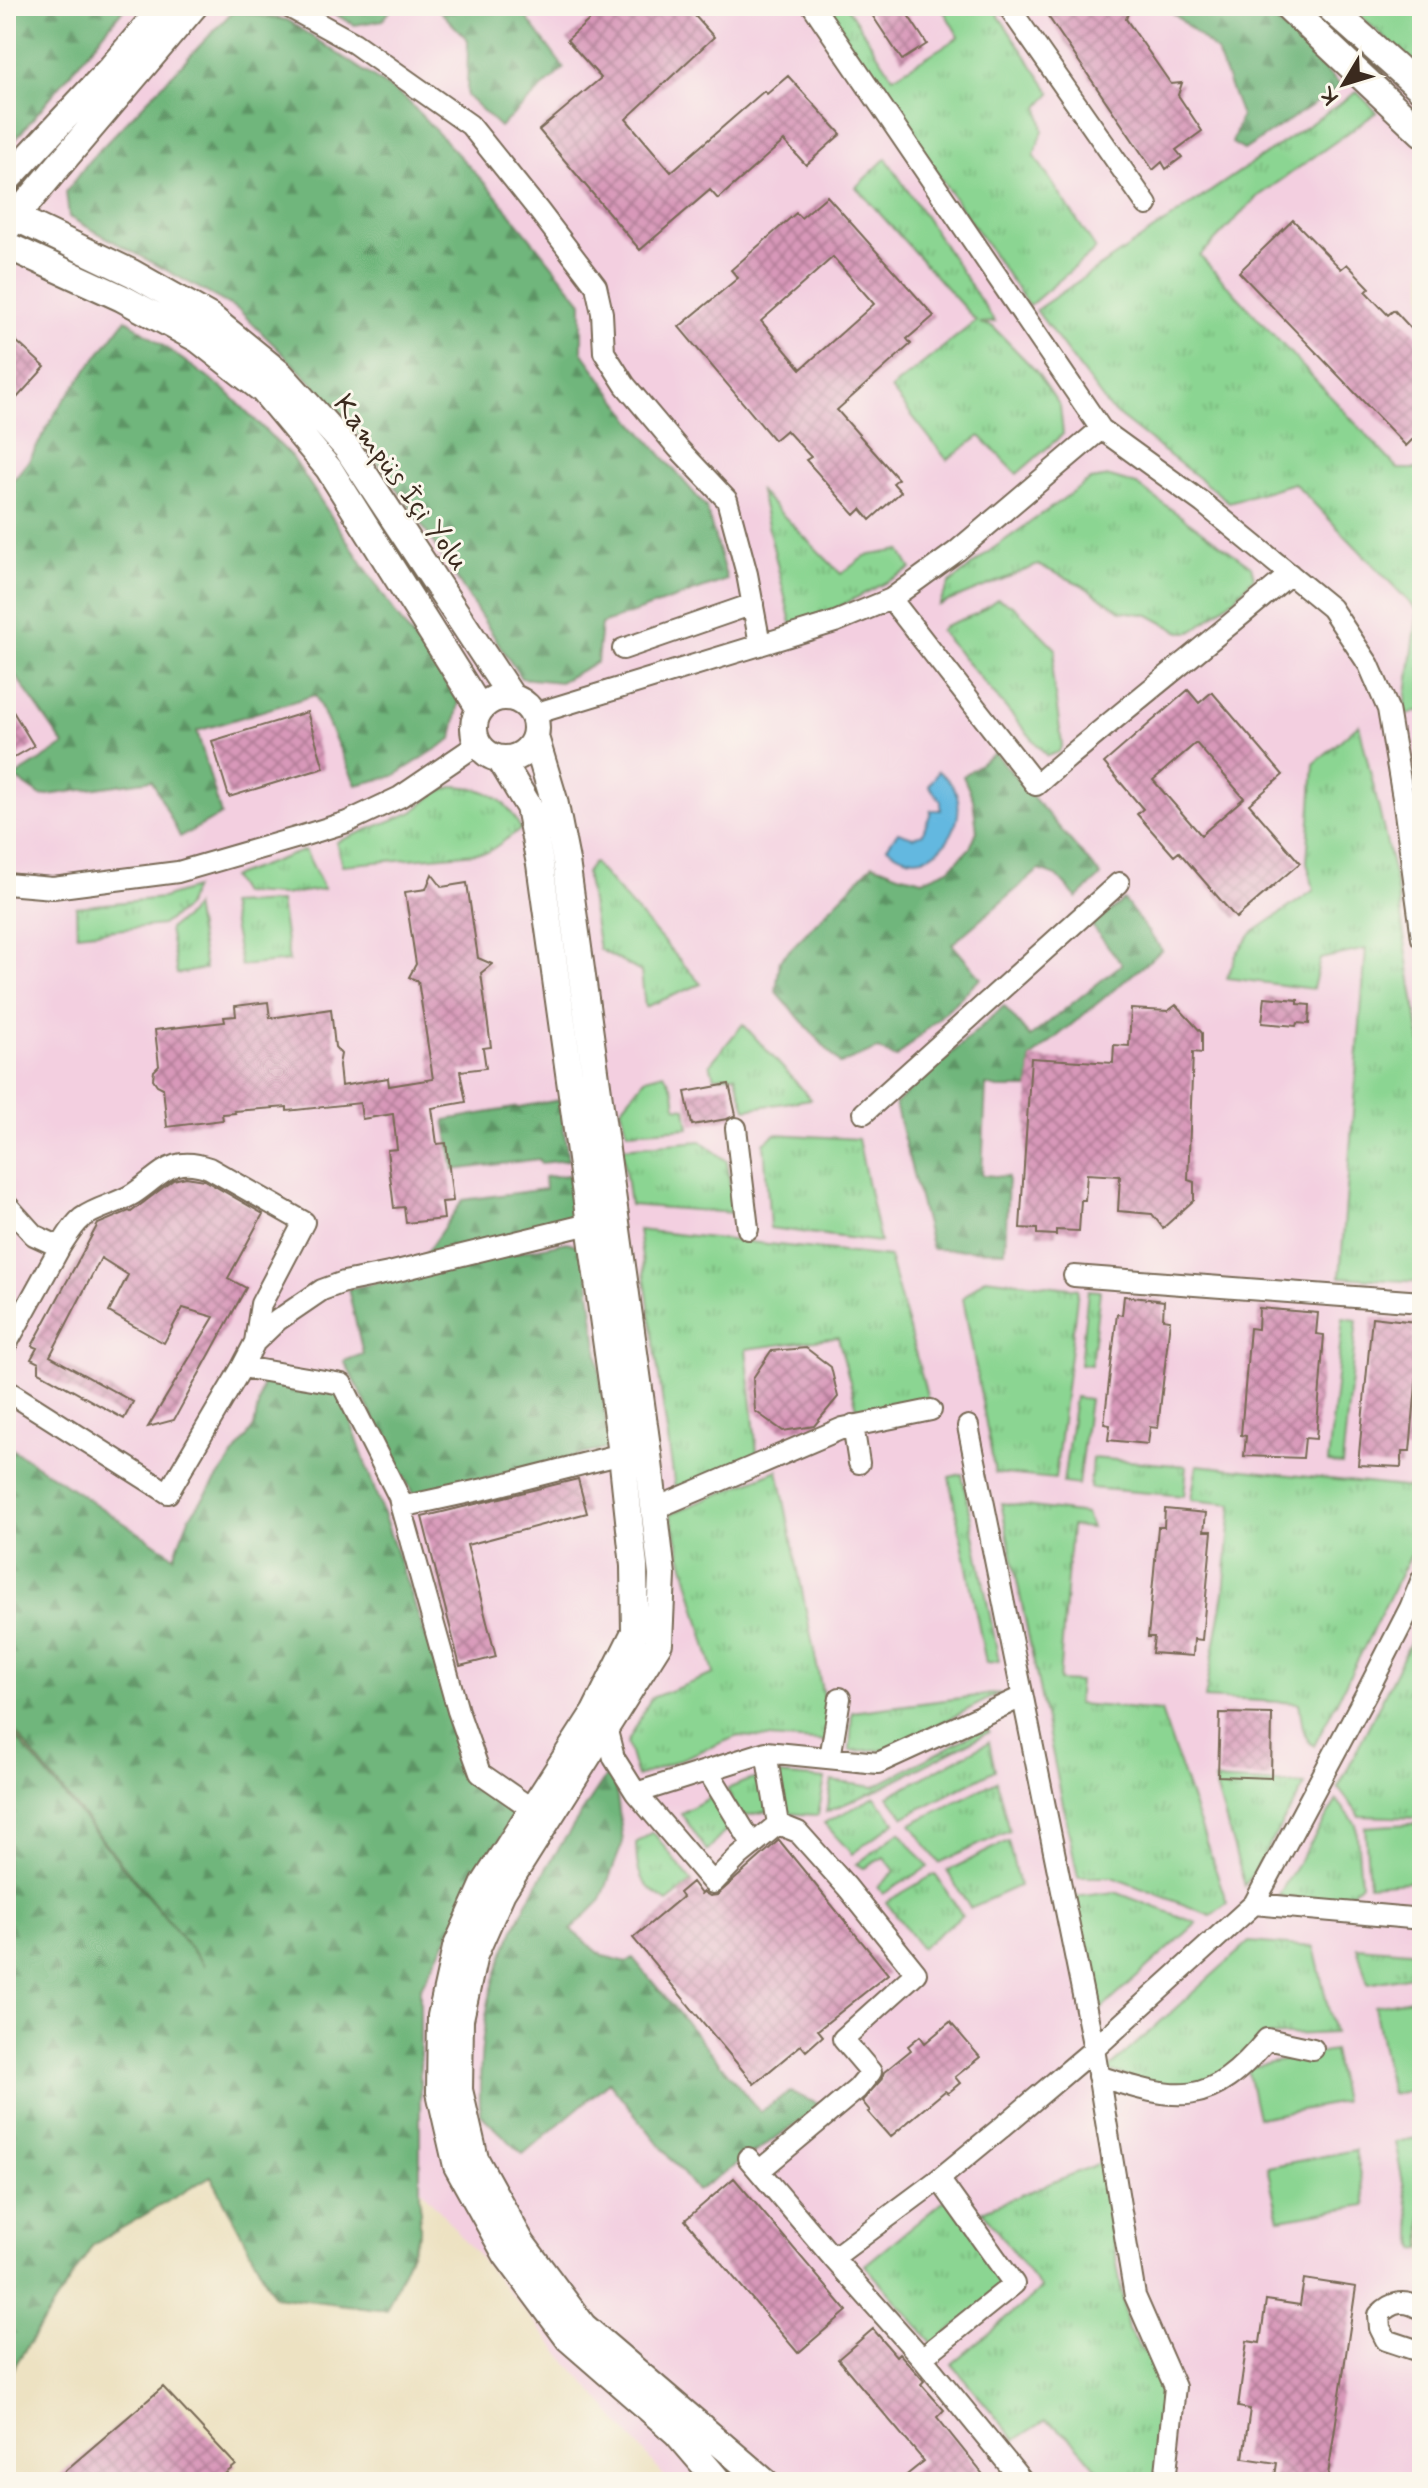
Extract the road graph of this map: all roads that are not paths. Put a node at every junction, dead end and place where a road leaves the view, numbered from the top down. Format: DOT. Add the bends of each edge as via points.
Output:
graph roads {
  1 [pos="164,6"];
  2 [pos="194,6"];
  3 [pos="287,6"];
  4 [pos="813,6"];
  5 [pos="1008,6"];
  6 [pos="1287,6"];
  7 [pos="1328,6"];
  8 [pos="1421,85"];
  9 [pos="1400,111"];
  10 [pos="1422,133"];
  11 [pos="6,181"];
  12 [pos="1147,205"];
  13 [pos="9,220"];
  14 [pos="6,245"];
  15 [pos="1101,429"];
  16 [pos="1290,574"];
  17 [pos="891,599"];
  18 [pos="753,604"];
  19 [pos="760,644"];
  20 [pos="623,649"];
  21 [pos="511,696"];
  22 [pos="480,709"];
  23 [pos="535,726"];
  24 [pos="478,744"];
  25 [pos="500,759"];
  26 [pos="1119,883"];
  27 [pos="6,884"];
  28 [pos="1422,938"];
  29 [pos="864,1113"];
  30 [pos="736,1128"];
  31 [pos="6,1204"];
  32 [pos="589,1224"];
  33 [pos="748,1229"];
  34 [pos="60,1247"];
  35 [pos="1074,1276"];
  36 [pos="1422,1302"];
  37 [pos="255,1342"];
  38 [pos="6,1345"];
  39 [pos="242,1367"];
  40 [pos="6,1390"];
  41 [pos="931,1410"];
  42 [pos="853,1425"];
  43 [pos="968,1426"];
  44 [pos="622,1454"];
  45 [pos="859,1463"];
  46 [pos="401,1507"];
  47 [pos="654,1509"];
  48 [pos="1422,1579"];
  49 [pos="1022,1697"];
  50 [pos="840,1698"];
  51 [pos="600,1720"];
  52 [pos="766,1752"];
  53 [pos="830,1758"];
  54 [pos="708,1771"];
  55 [pos="636,1793"];
  56 [pos="532,1809"];
  57 [pos="778,1824"];
  58 [pos="753,1845"];
  59 [pos="1254,1904"];
  60 [pos="1422,1919"];
  61 [pos="1094,2049"];
  62 [pos="1313,2049"];
  63 [pos="1098,2076"];
  64 [pos="939,2179"];
  65 [pos="833,2258"];
  66 [pos="1422,2310"];
  67 [pos="1422,2352"];
  68 [pos="922,2358"];
  69 [pos="719,2482"];
  70 [pos="765,2482"];
  71 [pos="1023,2482"];
  72 [pos="1165,2482"];
  1 -- 11 [label="street"];
  2 -- 13 [label="street"];
  3 -- 18 [label="street" via="354,43 470,125 539,211 596,286 604,352 625,385 727,500"];
  4 -- 15 [label="street"];
  5 -- 12 [label="street"];
  6 -- 9 [label="street"];
  7 -- 8 [label="street"];
  8 -- 9 [label="street"];
  9 -- 10 [label="street"];
  13 -- 21 [label="street, Kampüs İçi Yolu" via="132,273 210,317 280,374 347,448"];
  14 -- 22 [label="street, Kampüs İçi Yolu" via="198,339 263,390 329,469"];
  15 -- 16 [label="street"];
  15 -- 17 [label="street" via="957,551"];
  16 -- 17 [label="street" via="1036,785"];
  16 -- 28 [label="street" via="1331,608 1369,665 1388,709"];
  17 -- 19 [label="street"];
  18 -- 19 [label="street"];
  18 -- 20 [label="street"];
  19 -- 23 [label="street"];
  21 -- 22 [label="street" via="493,698"];
  21 -- 23 [label="street" via="528,706"];
  22 -- 24 [label="street" via="474,726"];
  23 -- 25 [label="street" via="532,745 518,757"];
  23 -- 47 [label="street" via="566,861"];
  24 -- 25 [label="street"];
  24 -- 27 [label="street" via="400,797 299,837 178,872 53,888"];
  25 -- 32 [label="street" via="529,807 540,864"];
  26 -- 29 [label="street"];
  30 -- 33 [label="street"];
  31 -- 34 [label="street" via="34,1235"];
  32 -- 37 [label="street" via="344,1282 295,1307"];
  32 -- 44 [label="street"];
  34 -- 37 [label="street" via="81,1219 133,1194 163,1170 194,1162 209,1168 304,1222 261,1304"];
  34 -- 38 [label="street"];
  35 -- 36 [label="street"];
  37 -- 39 [label="street"];
  39 -- 40 [label="street" via="168,1493"];
  39 -- 46 [label="street" via="342,1384"];
  41 -- 42 [label="street"];
  42 -- 45 [label="street"];
  42 -- 47 [label="street"];
  43 -- 49 [label="street"];
  44 -- 46 [label="street"];
  44 -- 51 [label="street" via="635,1632"];
  46 -- 56 [label="street" via="480,1773"];
  47 -- 51 [label="street" via="662,1575 659,1643"];
  48 -- 59 [label="street"];
  49 -- 53 [label="street" via="878,1763"];
  49 -- 61 [label="street"];
  50 -- 53 [label="street"];
  51 -- 55 [label="street" via="614,1758"];
  51 -- 56 [label="street"];
  51 -- 70 [label="street" via="502,1892 474,1955 460,2019 459,2090 475,2159 522,2244 583,2326"];
  52 -- 53 [label="street"];
  52 -- 54 [label="street"];
  52 -- 57 [label="street"];
  54 -- 55 [label="street"];
  54 -- 58 [label="street"];
  55 -- 58 [label="street" via="713,1883"];
  56 -- 69 [label="street" via="485,1883 456,1948 441,2016 440,2092 457,2166 506,2254 569,2339 677,2433"];
  57 -- 58 [label="street"];
  57 -- 65 [label="street" via="798,1832 916,1973 843,2039 871,2072 857,2089 754,2165"];
  59 -- 60 [label="street"];
  59 -- 61 [label="street"];
  61 -- 63 [label="street"];
  61 -- 64 [label="street"];
  62 -- 63 [label="street" via="1267,2039 1240,2069 1204,2093 1177,2096"];
  63 -- 72 [label="street" via="1135,2296 1175,2387"];
  64 -- 65 [label="street"];
  64 -- 68 [label="street" via="1014,2284"];
  65 -- 68 [label="street"];
  66 -- 67 [label="street" via="1398,2303 1379,2315 1386,2340"];
  68 -- 71 [label="street"];
}
